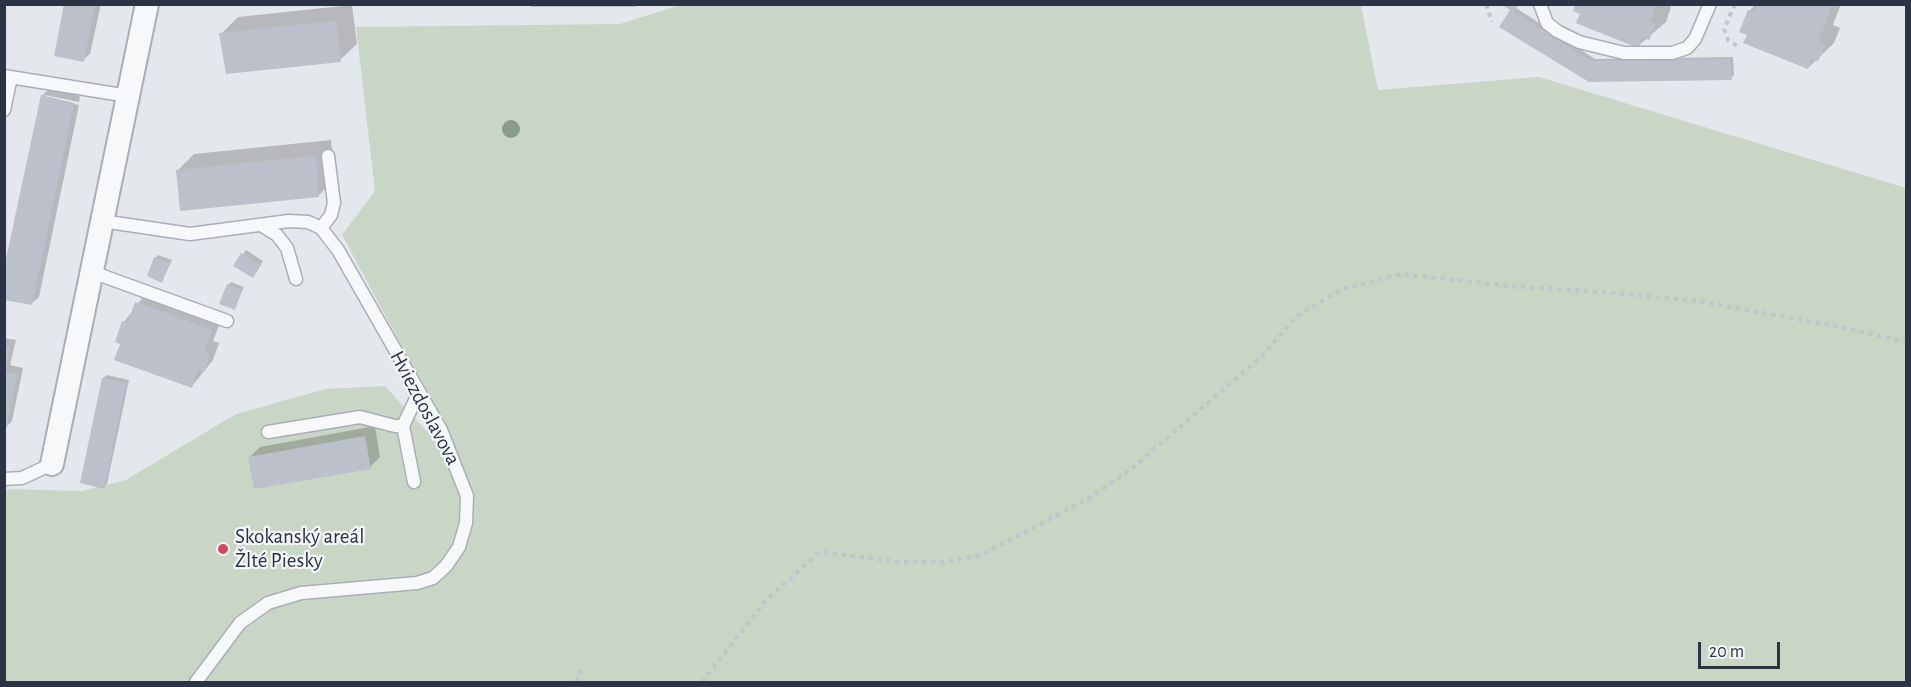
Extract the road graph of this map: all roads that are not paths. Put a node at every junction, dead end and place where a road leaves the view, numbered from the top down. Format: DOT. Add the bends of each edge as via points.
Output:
graph roads {
  1 [pos="147,4"];
  2 [pos="1540,4"];
  3 [pos="1710,4"];
  4 [pos="8,77"];
  5 [pos="128,96"];
  6 [pos="4,110"];
  7 [pos="328,156"];
  8 [pos="102,221"];
  9 [pos="261,225"];
  10 [pos="321,228"];
  11 [pos="92,272"];
  12 [pos="296,279"];
  13 [pos="227,321"];
  14 [pos="419,392"];
  15 [pos="403,426"];
  16 [pos="268,432"];
  17 [pos="52,464"];
  18 [pos="4,479"];
  19 [pos="414,482"];
  20 [pos="196,682"];
  1 -- 5 [label="street"];
  2 -- 3 [label="lane" via="1546,23 1557,31 1579,42 1624,53 1672,53 1687,48"];
  4 -- 5 [label="lane"];
  4 -- 6 [label="lane"];
  5 -- 8 [label="street"];
  7 -- 10 [label="lane" via="334,203"];
  8 -- 9 [label="lane" via="190,234"];
  8 -- 11 [label="street"];
  9 -- 10 [label="lane" via="308,222"];
  9 -- 12 [label="lane" via="277,235 287,248"];
  10 -- 14 [label="lane, Hviezdoslavova" via="338,250"];
  11 -- 13 [label="lane"];
  11 -- 17 [label="street"];
  14 -- 15 [label="lane"];
  14 -- 20 [label="lane, Hviezdoslavova" via="441,430 466,496 466,523 459,547 446,566 433,578 417,583 301,593 268,603 240,623"];
  15 -- 16 [label="lane" via="360,417"];
  15 -- 19 [label="lane"];
  17 -- 18 [label="lane" via="22,478"];
}
